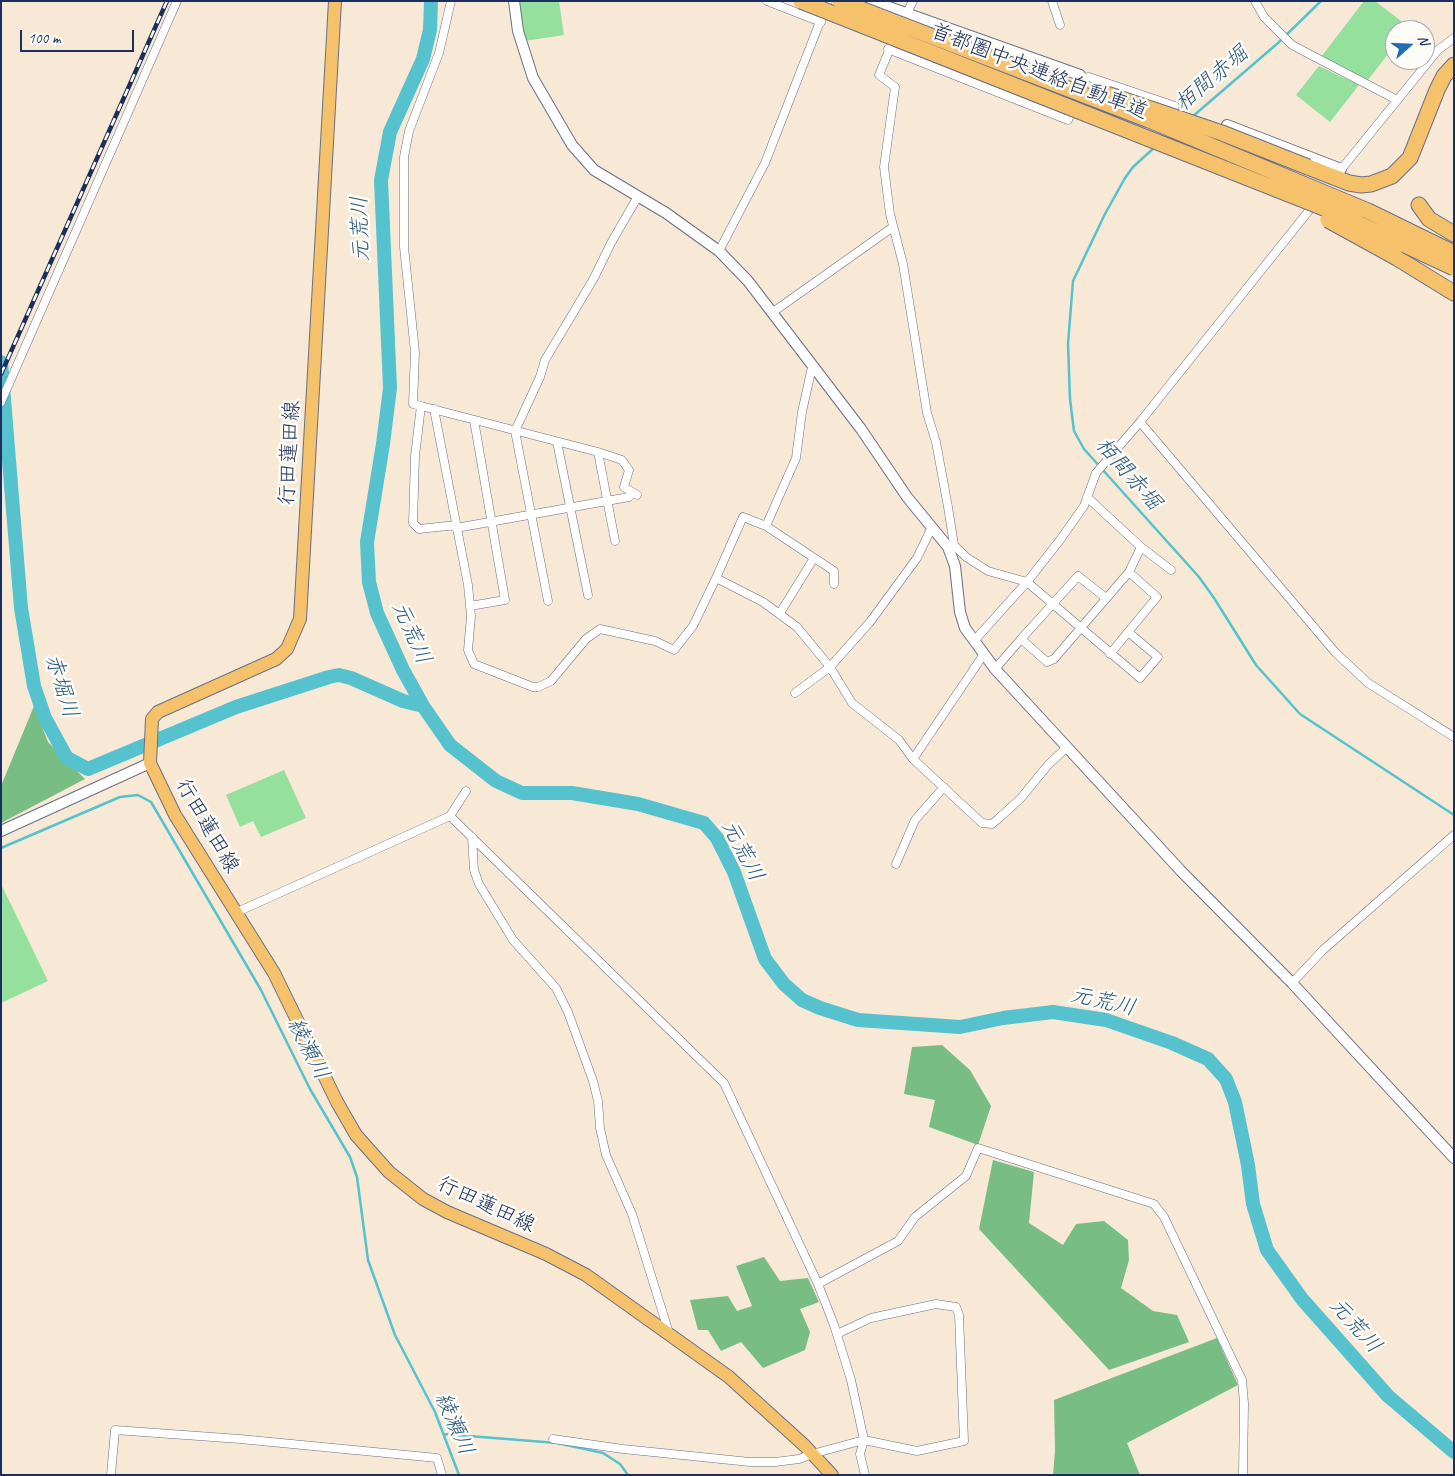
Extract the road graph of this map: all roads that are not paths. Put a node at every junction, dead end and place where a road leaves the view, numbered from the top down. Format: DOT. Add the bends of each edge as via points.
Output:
graph roads {
  1 [pos="177,1"];
  2 [pos="335,1"];
  3 [pos="451,1"];
  4 [pos="514,1"];
  5 [pos="768,1"];
  6 [pos="801,1"];
  7 [pos="828,1"];
  8 [pos="840,1"];
  9 [pos="872,1"];
  10 [pos="913,1"];
  11 [pos="1052,1"];
  12 [pos="1255,1"];
  13 [pos="906,15"];
  14 [pos="821,22"];
  15 [pos="1060,25"];
  16 [pos="1454,38"];
  17 [pos="888,49"];
  18 [pos="1454,65"];
  19 [pos="1010,66"];
  20 [pos="1083,80"];
  21 [pos="1397,100"];
  22 [pos="1174,106"];
  23 [pos="1227,125"];
  24 [pos="1178,149"];
  25 [pos="1340,171"];
  26 [pos="1331,182"];
  27 [pos="638,198"];
  28 [pos="1419,205"];
  29 [pos="893,227"];
  30 [pos="1454,234"];
  31 [pos="719,251"];
  32 [pos="1454,253"];
  33 [pos="1454,268"];
  34 [pos="1454,294"];
  35 [pos="773,312"];
  36 [pos="812,367"];
  37 [pos="1,402"];
  38 [pos="421,406"];
  39 [pos="434,409"];
  40 [pos="474,420"];
  41 [pos="1140,422"];
  42 [pos="515,431"];
  43 [pos="557,442"];
  44 [pos="598,452"];
  45 [pos="1088,497"];
  46 [pos="607,500"];
  47 [pos="570,507"];
  48 [pos="531,514"];
  49 [pos="492,522"];
  50 [pos="766,526"];
  51 [pos="457,527"];
  52 [pos="932,527"];
  53 [pos="615,541"];
  54 [pos="951,546"];
  55 [pos="1141,547"];
  56 [pos="814,558"];
  57 [pos="1170,570"];
  58 [pos="1129,572"];
  59 [pos="716,578"];
  60 [pos="1027,582"];
  61 [pos="834,584"];
  62 [pos="588,595"];
  63 [pos="1106,598"];
  64 [pos="548,602"];
  65 [pos="1052,605"];
  66 [pos="470,606"];
  67 [pos="780,613"];
  68 [pos="1081,627"];
  69 [pos="1128,632"];
  70 [pos="1021,639"];
  71 [pos="974,641"];
  72 [pos="984,654"];
  73 [pos="1110,654"];
  74 [pos="830,667"];
  75 [pos="995,669"];
  76 [pos="795,693"];
  77 [pos="1454,737"];
  78 [pos="1066,748"];
  79 [pos="913,759"];
  80 [pos="150,760"];
  81 [pos="944,788"];
  82 [pos="466,791"];
  83 [pos="450,816"];
  84 [pos="1,831"];
  85 [pos="1454,836"];
  86 [pos="472,837"];
  87 [pos="896,864"];
  88 [pos="235,913"];
  89 [pos="1292,983"];
  90 [pos="1454,1158"];
  91 [pos="818,1284"];
  92 [pos="670,1334"];
  93 [pos="836,1334"];
  94 [pos="553,1439"];
  95 [pos="864,1440"];
  96 [pos="812,1454"];
  97 [pos="112,1475"];
  98 [pos="442,1475"];
  99 [pos="832,1475"];
  100 [pos="865,1475"];
  101 [pos="1243,1475"];
  1 -- 37 [label="street"];
  2 -- 80 [label="main road, 行田蓮田線" via="300,619 291,644 276,659 163,707 152,718"];
  3 -- 38 [label="street" via="439,53 410,132 404,158 404,248 415,352 413,404"];
  4 -- 27 [label="street" via="524,55 538,90 557,123 594,170"];
  5 -- 14 [label="street"];
  6 -- 24 [label="highway, 首都圏中央連絡自動車道, bridge"];
  7 -- 14 [label="street"];
  8 -- 19 [label="highway, 首都圏中央連絡自動車道, bridge"];
  9 -- 13 [label="street"];
  10 -- 13 [label="street"];
  11 -- 15 [label="street"];
  12 -- 21 [label="street" via="1264,17 1292,46"];
  13 -- 17 [label="street"];
  13 -- 20 [label="street" via="1075,74"];
  14 -- 31 [label="street" via="765,163"];
  16 -- 21 [label="street" via="1438,50"];
  17 -- 20 [label="street" via="1068,120"];
  17 -- 29 [label="street" via="879,75 895,87 884,160"];
  18 -- 19 [label="highway, bridge" via="1441,83 1410,158 1392,176 1361,185 1174,116"];
  19 -- 32 [label="highway, 首都圏中央連絡自動車道, bridge" via="1368,211"];
  20 -- 22 [label="street" via="1089,76"];
  21 -- 25 [label="street"];
  23 -- 25 [label="street"];
  24 -- 33 [label="highway, 首都圏中央連絡自動車道, bridge" via="1334,212"];
  24 -- 34 [label="highway, bridge" via="1297,204 1397,258"];
  26 -- 41 [label="street"];
  27 -- 31 [label="street" via="666,213"];
  27 -- 42 [label="street" via="546,360"];
  28 -- 30 [label="highway" via="1429,219"];
  29 -- 35 [label="street"];
  29 -- 54 [label="street" via="903,264 927,414 938,450"];
  31 -- 35 [label="street"];
  35 -- 36 [label="street"];
  36 -- 50 [label="street" via="796,458"];
  36 -- 52 [label="street"];
  38 -- 39 [label="street"];
  38 -- 51 [label="street" via="415,456 413,523 419,529"];
  39 -- 40 [label="street"];
  39 -- 51 [label="street"];
  40 -- 42 [label="street"];
  40 -- 49 [label="street"];
  41 -- 45 [label="street" via="1096,473"];
  41 -- 77 [label="street" via="1335,652 1368,683"];
  42 -- 43 [label="street"];
  42 -- 48 [label="street"];
  43 -- 44 [label="street"];
  43 -- 47 [label="street"];
  44 -- 46 [label="street"];
  44 -- 46 [label="street" via="622,460 628,470 624,486 633,496"];
  45 -- 55 [label="street"];
  45 -- 60 [label="street"];
  46 -- 47 [label="street"];
  46 -- 53 [label="street"];
  47 -- 48 [label="street"];
  47 -- 62 [label="street"];
  48 -- 49 [label="street"];
  48 -- 64 [label="street"];
  49 -- 51 [label="street"];
  49 -- 66 [label="street" via="505,600"];
  50 -- 56 [label="street"];
  50 -- 59 [label="street" via="743,517"];
  51 -- 66 [label="street"];
  52 -- 54 [label="street"];
  52 -- 74 [label="street" via="917,558 870,622"];
  54 -- 60 [label="street" via="988,571"];
  54 -- 71 [label="street" via="962,621"];
  55 -- 57 [label="street"];
  55 -- 58 [label="street"];
  56 -- 61 [label="street" via="834,572"];
  56 -- 67 [label="street"];
  58 -- 63 [label="street"];
  58 -- 69 [label="street" via="1157,597"];
  59 -- 66 [label="street" via="693,626 676,649 672,651 655,641 600,629 586,639 551,681 533,688 474,664 468,650"];
  59 -- 67 [label="street"];
  60 -- 65 [label="street"];
  60 -- 71 [label="street"];
  63 -- 65 [label="street" via="1078,576"];
  63 -- 68 [label="street"];
  65 -- 68 [label="street"];
  65 -- 70 [label="street"];
  67 -- 74 [label="street" via="807,638"];
  68 -- 70 [label="street" via="1049,662"];
  68 -- 73 [label="street"];
  69 -- 73 [label="street"];
  69 -- 73 [label="street" via="1158,656 1140,678"];
  70 -- 75 [label="street"];
  71 -- 72 [label="street"];
  72 -- 75 [label="street"];
  72 -- 79 [label="street"];
  74 -- 76 [label="street"];
  74 -- 79 [label="street" via="852,703 899,740"];
  75 -- 78 [label="street"];
  78 -- 81 [label="street" via="1021,798 992,824 982,823"];
  78 -- 89 [label="street"];
  79 -- 81 [label="street"];
  80 -- 84 [label="street"];
  80 -- 88 [label="main road, 行田蓮田線" via="175,815"];
  81 -- 87 [label="street" via="915,820"];
  82 -- 83 [label="street"];
  83 -- 86 [label="street"];
  83 -- 88 [label="street"];
  85 -- 89 [label="street" via="1323,950"];
  86 -- 91 [label="street" via="724,1083"];
  86 -- 92 [label="street" via="474,870 479,884 513,940 556,988 568,1012 593,1081 606,1155 632,1214"];
  88 -- 92 [label="main road, 行田蓮田線" via="274,973 356,1135 389,1172 424,1199 448,1212 586,1275"];
  89 -- 90 [label="street"];
  91 -- 93 [label="street"];
  91 -- 101 [label="street" via="898,1241 915,1217 966,1176 978,1148 1154,1204 1160,1210 1242,1380"];
  92 -- 96 [label="main road, 行田蓮田線" via="729,1377"];
  93 -- 95 [label="street" via="851,1380"];
  93 -- 95 [label="street" via="871,1318 936,1304 956,1307 959,1315 964,1441 917,1451"];
  94 -- 96 [label="street" via="750,1462 791,1460"];
  95 -- 96 [label="street"];
  95 -- 100 [label="street" via="860,1454"];
  96 -- 99 [label="main road, 行田蓮田線"];
  97 -- 98 [label="street" via="115,1430 437,1458"];
}
